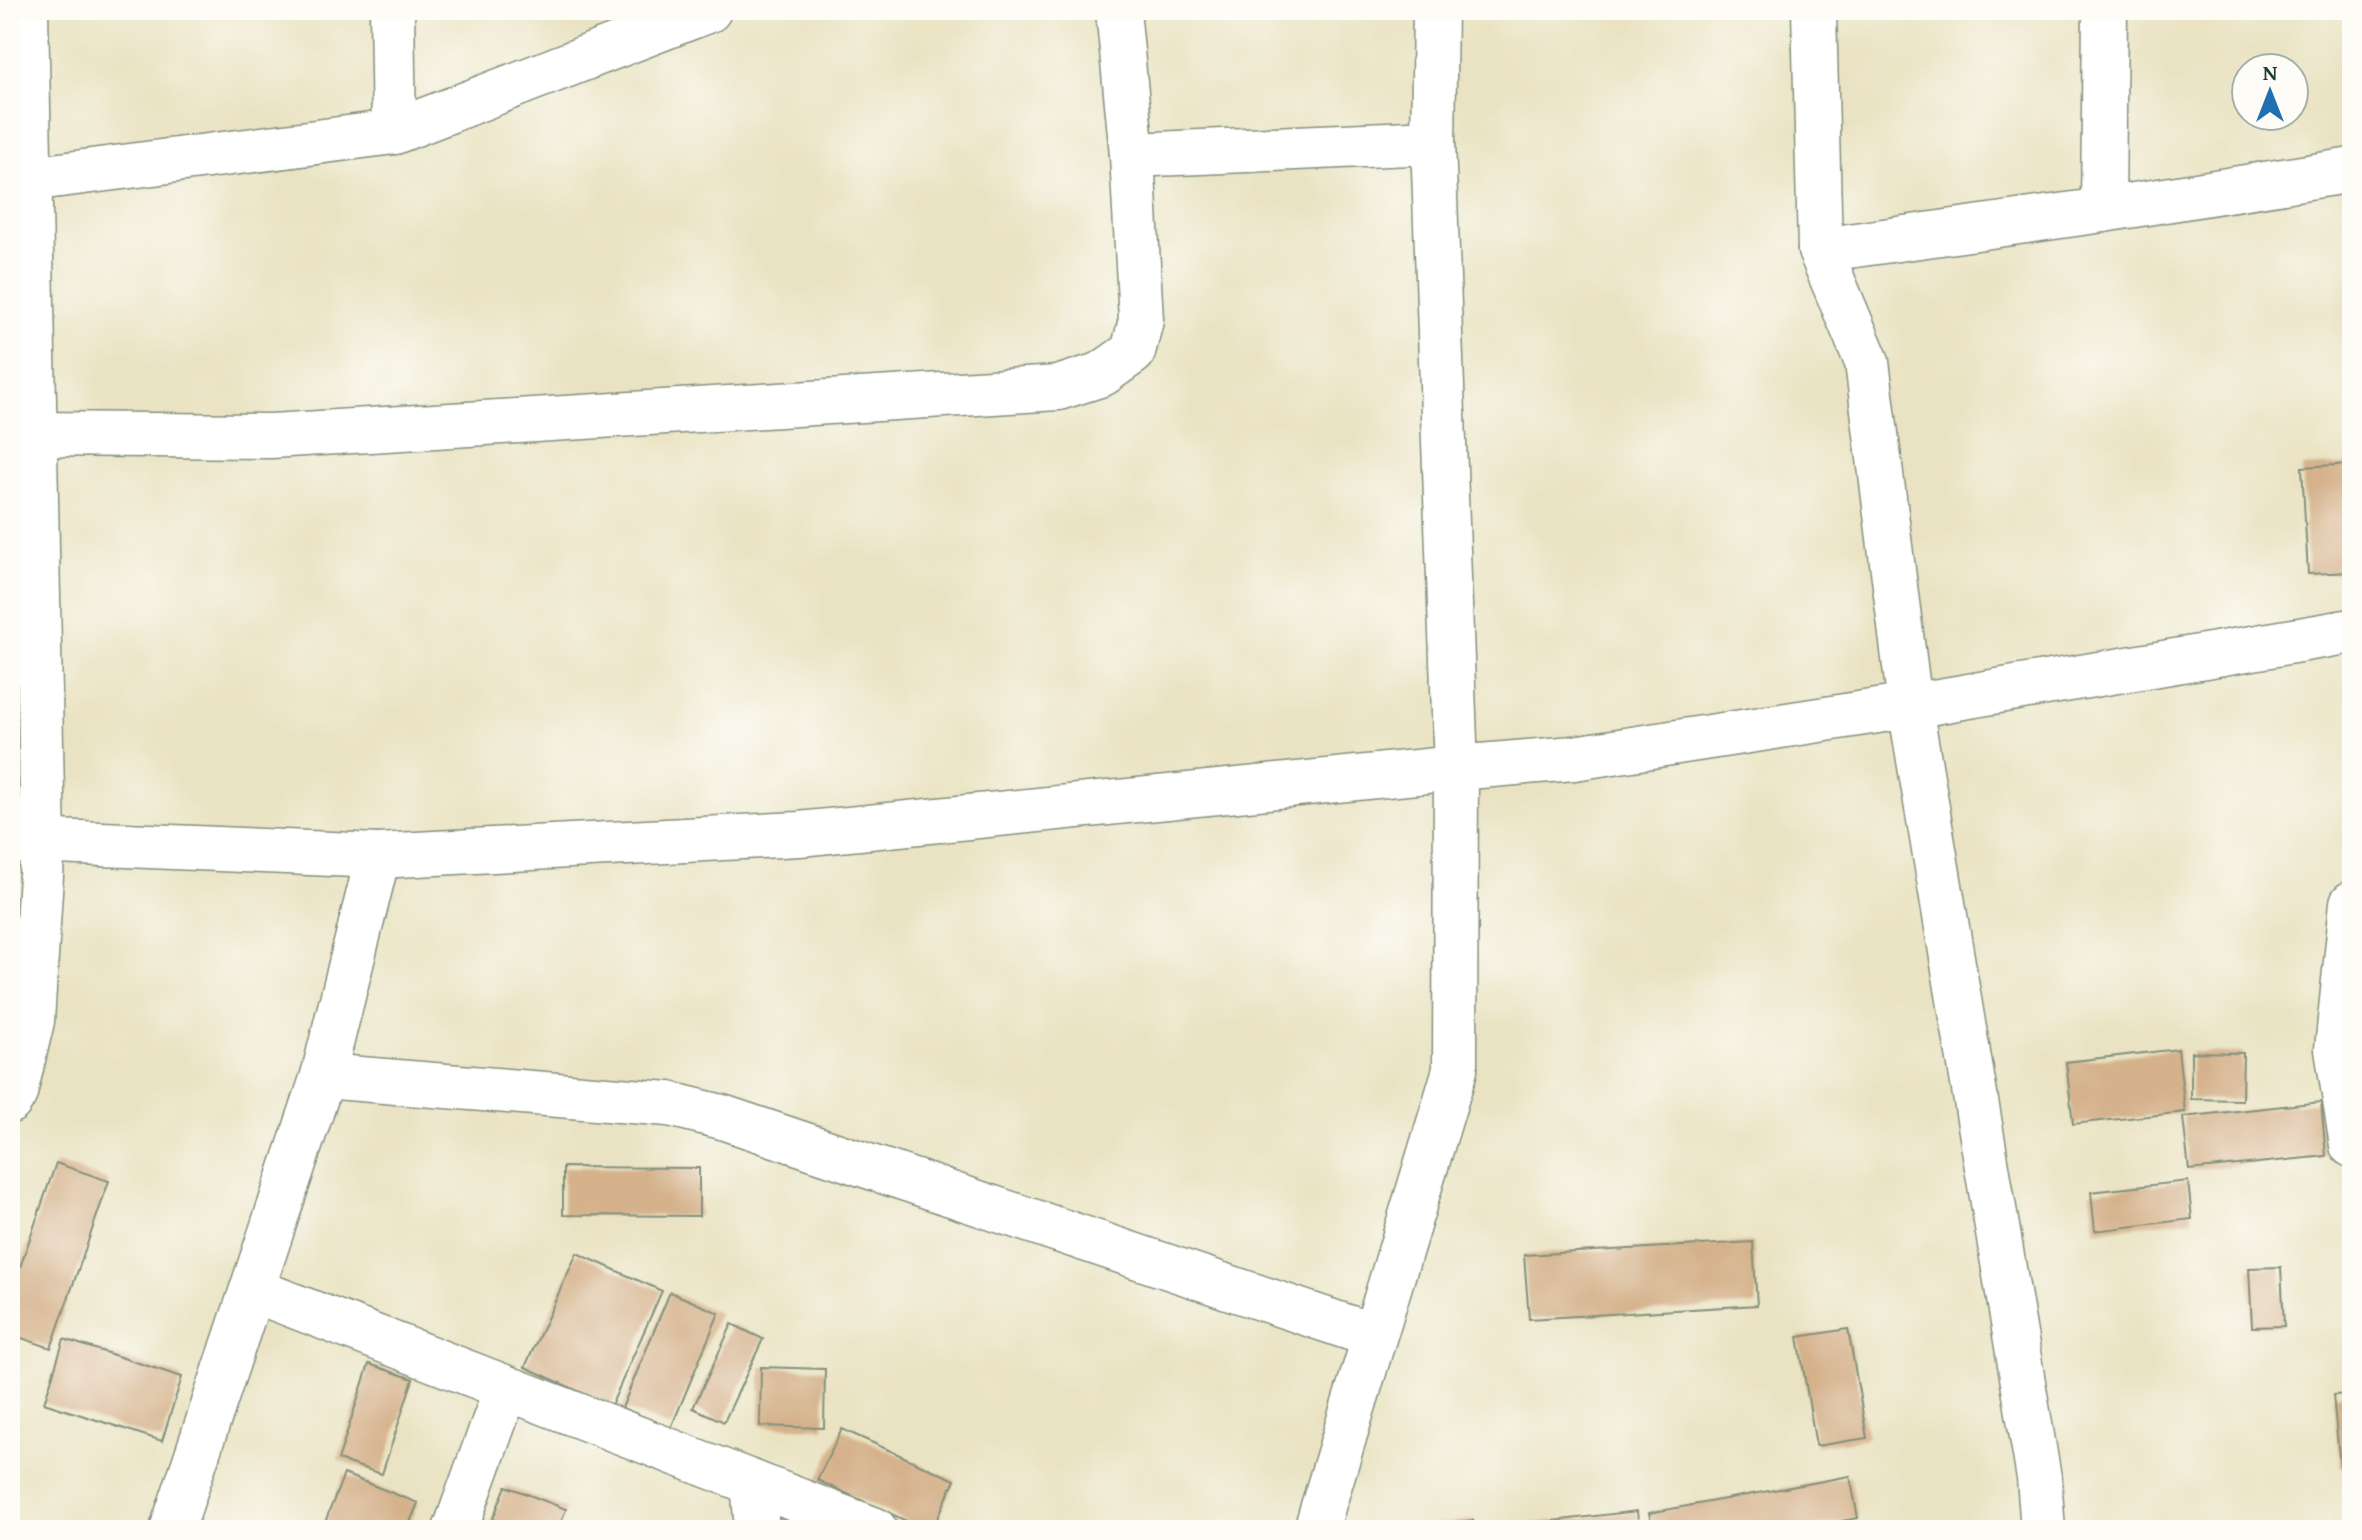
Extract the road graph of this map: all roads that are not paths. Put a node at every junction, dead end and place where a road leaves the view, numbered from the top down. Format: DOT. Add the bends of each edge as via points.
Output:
graph roads {
  1 [pos="26,10"];
  2 [pos="392,10"];
  3 [pos="709,10"];
  4 [pos="1118,10"];
  5 [pos="1435,10"];
  6 [pos="1814,10"];
  7 [pos="2105,10"];
  8 [pos="394,132"];
  9 [pos="1433,142"];
  10 [pos="1132,155"];
  11 [pos="2352,170"];
  12 [pos="29,179"];
  13 [pos="2103,210"];
  14 [pos="1820,250"];
  15 [pos="22,432"];
  16 [pos="2352,631"];
  17 [pos="1910,706"];
  18 [pos="1456,768"];
  19 [pos="26,842"];
  20 [pos="378,856"];
  21 [pos="2352,903"];
  22 [pos="2344,1047"];
  23 [pos="323,1076"];
  24 [pos="10,1101"];
  25 [pos="2352,1145"];
  26 [pos="253,1290"];
  27 [pos="1374,1336"];
  28 [pos="506,1389"];
  29 [pos="753,1483"];
  30 [pos="172,1530"];
  31 [pos="455,1530"];
  32 [pos="757,1530"];
  33 [pos="875,1530"];
  34 [pos="1316,1530"];
  35 [pos="2043,1530"];
  1 -- 12 [label="street"];
  2 -- 8 [label="street"];
  3 -- 8 [label="street"];
  4 -- 10 [label="street"];
  5 -- 9 [label="street"];
  6 -- 14 [label="street"];
  7 -- 13 [label="street"];
  8 -- 12 [label="street"];
  9 -- 10 [label="street"];
  9 -- 18 [label="street"];
  10 -- 15 [label="street" via="1141,320 1133,352 1102,374 1058,388 271,436"];
  11 -- 13 [label="street"];
  12 -- 15 [label="street"];
  13 -- 14 [label="street"];
  14 -- 17 [label="street" via="1867,362"];
  15 -- 19 [label="street"];
  16 -- 17 [label="street"];
  17 -- 18 [label="street" via="1574,758"];
  17 -- 35 [label="street" via="2039,1478"];
  18 -- 20 [label="street" via="799,834"];
  18 -- 27 [label="street" via="1455,1070"];
  19 -- 20 [label="street"];
  19 -- 24 [label="street" via="32,1021"];
  20 -- 23 [label="street"];
  21 -- 22 [label="street"];
  22 -- 25 [label="street"];
  23 -- 26 [label="street"];
  23 -- 27 [label="street" via="669,1104 722,1117"];
  26 -- 28 [label="street"];
  26 -- 30 [label="street"];
  27 -- 34 [label="street"];
  28 -- 29 [label="street"];
  28 -- 31 [label="street"];
  29 -- 32 [label="street"];
  29 -- 33 [label="street"];
}
